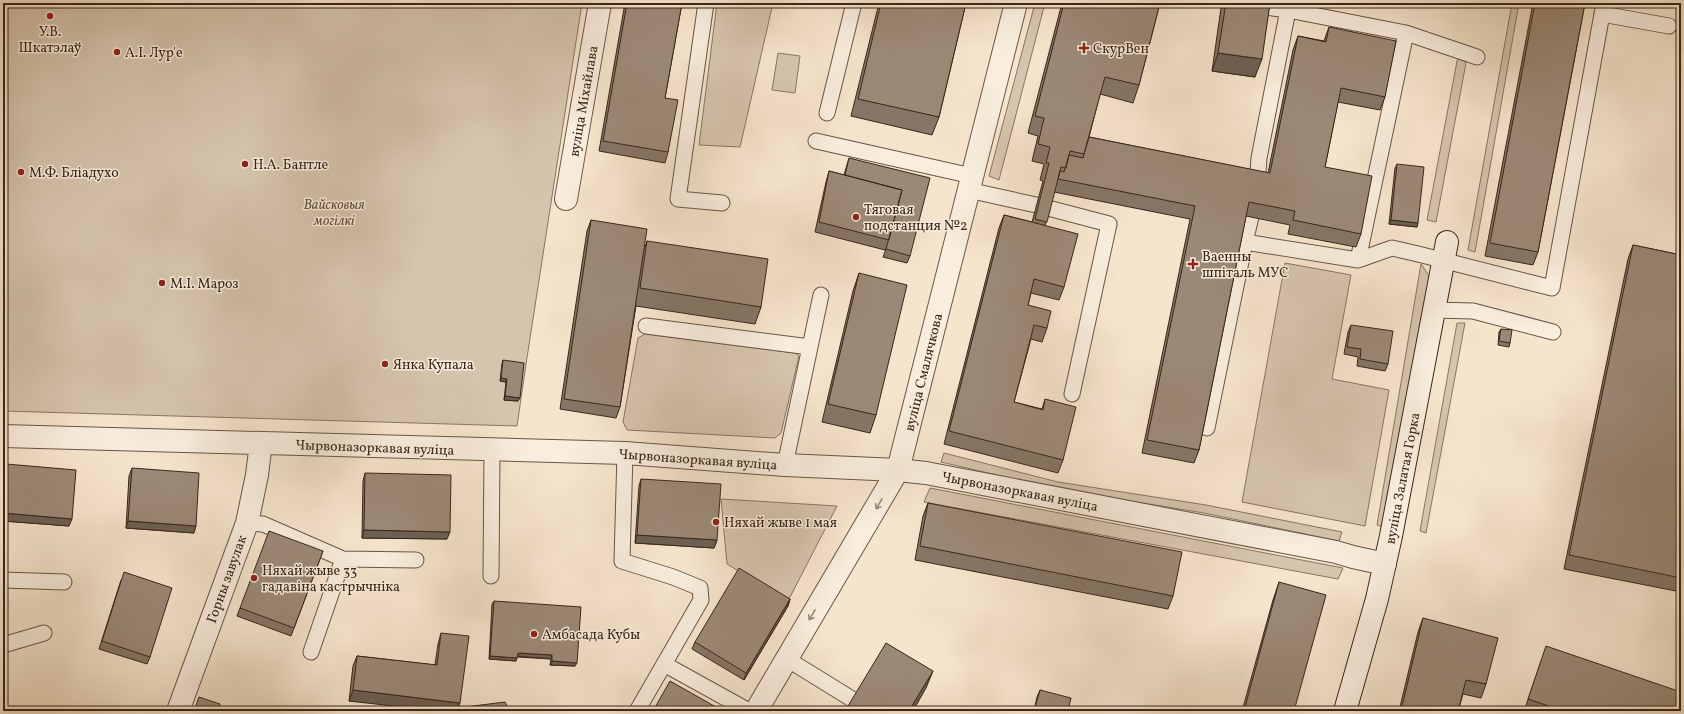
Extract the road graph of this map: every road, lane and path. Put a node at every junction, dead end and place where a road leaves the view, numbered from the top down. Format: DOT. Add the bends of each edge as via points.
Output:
graph roads {
  1 [pos="600,3"];
  2 [pos="706,3"];
  3 [pos="854,3"];
  4 [pos="1016,3"];
  5 [pos="1234,3"];
  6 [pos="1603,8"];
  7 [pos="1288,10"];
  8 [pos="1669,26"];
  9 [pos="1406,33"];
  10 [pos="1477,57"];
  11 [pos="827,113"];
  12 [pos="816,141"];
  13 [pos="970,183"];
  14 [pos="1257,185"];
  15 [pos="566,199"];
  16 [pos="722,203"];
  17 [pos="1251,217"];
  18 [pos="1245,242"];
  19 [pos="1445,251"];
  20 [pos="1358,260"];
  21 [pos="821,295"];
  22 [pos="1433,310"];
  23 [pos="646,326"];
  24 [pos="1553,332"];
  25 [pos="810,347"];
  26 [pos="1072,394"];
  27 [pos="1207,428"];
  28 [pos="3,436"];
  29 [pos="261,443"];
  30 [pos="492,450"];
  31 [pos="625,453"];
  32 [pos="785,465"];
  33 [pos="898,470"];
  34 [pos="247,523"];
  35 [pos="343,559"];
  36 [pos="416,560"];
  37 [pos="1385,564"];
  38 [pos="491,576"];
  39 [pos="3,580"];
  40 [pos="64,582"];
  41 [pos="44,633"];
  42 [pos="3,645"];
  43 [pos="311,652"];
  44 [pos="787,659"];
  45 [pos="664,664"];
  46 [pos="855,701"];
  47 [pos="178,711"];
  48 [pos="637,711"];
  49 [pos="749,711"];
  50 [pos="756,711"];
  51 [pos="1345,711"];
  1 -- 15 [label="street, вуліца Міхайлава"];
  2 -- 16 [label="lane" via="678,199"];
  3 -- 11 [label="lane"];
  4 -- 13 [label="street, вуліца Смалячкова"];
  5 -- 7 [label="lane"];
  6 -- 8 [label="lane"];
  6 -- 19 [label="lane" via="1552,288"];
  7 -- 9 [label="lane"];
  7 -- 14 [label="lane" via="1259,158"];
  9 -- 10 [label="lane"];
  9 -- 20 [label="lane"];
  12 -- 13 [label="lane"];
  13 -- 26 [label="lane" via="1042,207 1109,224"];
  13 -- 33 [label="street, вуліца Смалячкова"];
  17 -- 18 [label="lane"];
  18 -- 20 [label="lane"];
  18 -- 27 [label="lane"];
  19 -- 20 [label="lane" via="1418,254 1392,248"];
  19 -- 22 [label="street, вуліца Залатая Горка"];
  21 -- 25 [label="lane"];
  22 -- 24 [label="lane" via="1473,312"];
  22 -- 37 [label="street, вуліца Залатая Горка"];
  23 -- 25 [label="lane"];
  25 -- 32 [label="lane"];
  28 -- 29 [label="street, Чырвоназоркавая вуліца"];
  29 -- 30 [label="street, Чырвоназоркавая вуліца"];
  29 -- 34 [label="street, Горны завулак"];
  30 -- 31 [label="street, Чырвоназоркавая вуліца"];
  30 -- 38 [label="lane"];
  31 -- 32 [label="street, Чырвоназоркавая вуліца"];
  31 -- 45 [label="lane" via="622,561 700,588 701,600"];
  32 -- 33 [label="street, Чырвоназоркавая вуліца"];
  33 -- 37 [label="street, Чырвоназоркавая вуліца" via="926,473 1187,522"];
  33 -- 44 [label="street, вуліца Смалячкова, one-way"];
  34 -- 35 [label="lane" via="263,524"];
  34 -- 47 [label="street, Горны завулак"];
  35 -- 36 [label="lane"];
  35 -- 43 [label="lane"];
  37 -- 51 [label="street, вуліца Залатая Горка"];
  39 -- 40 [label="lane"];
  41 -- 42 [label="lane"];
  44 -- 46 [label="lane"];
  44 -- 50 [label="street, вуліца Смалячкова"];
  45 -- 48 [label="lane"];
  45 -- 49 [label="lane"];
}
